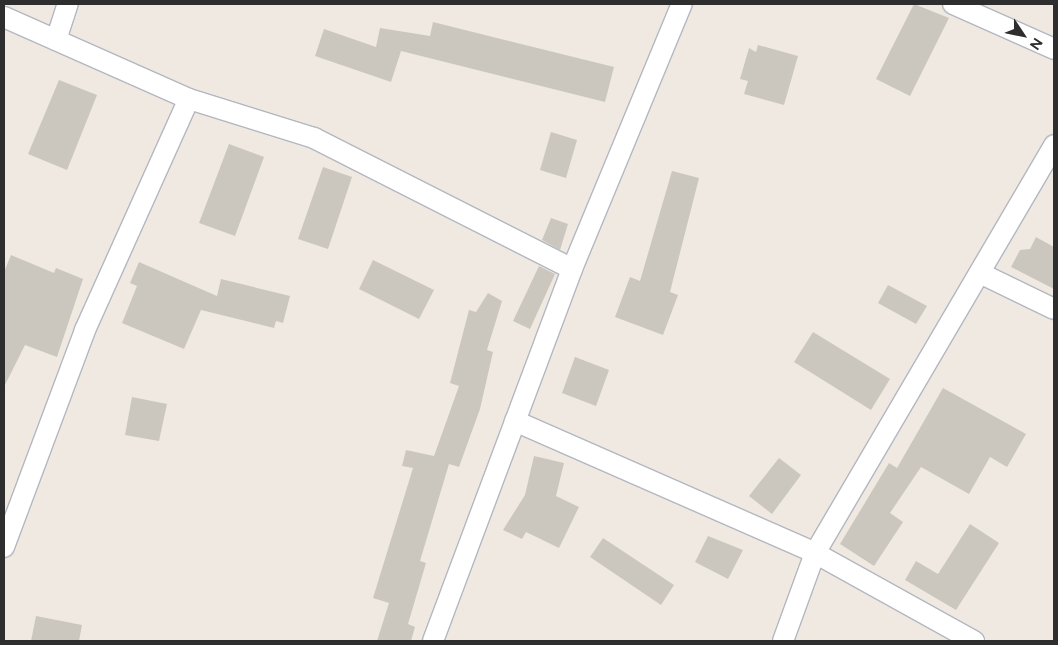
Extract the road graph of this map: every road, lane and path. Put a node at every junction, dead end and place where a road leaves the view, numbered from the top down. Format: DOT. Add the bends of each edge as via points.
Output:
graph roads {
  1 [pos="68,4"];
  2 [pos="682,4"];
  3 [pos="952,4"];
  4 [pos="4,17"];
  5 [pos="56,40"];
  6 [pos="1054,49"];
  7 [pos="189,99"];
  8 [pos="1054,145"];
  9 [pos="572,269"];
  10 [pos="980,273"];
  11 [pos="1054,309"];
  12 [pos="515,421"];
  13 [pos="4,547"];
  14 [pos="815,553"];
  15 [pos="433,641"];
  16 [pos="783,641"];
  17 [pos="974,641"];
  1 -- 5 [label="street"];
  2 -- 9 [label="street"];
  3 -- 6 [label="street"];
  4 -- 5 [label="street"];
  5 -- 7 [label="street"];
  7 -- 9 [label="street" via="314,138"];
  7 -- 13 [label="street" via="85,330"];
  8 -- 10 [label="street"];
  9 -- 12 [label="street"];
  10 -- 11 [label="street"];
  10 -- 14 [label="street"];
  12 -- 14 [label="street"];
  12 -- 15 [label="street"];
  14 -- 16 [label="street"];
  14 -- 17 [label="street"];
}
